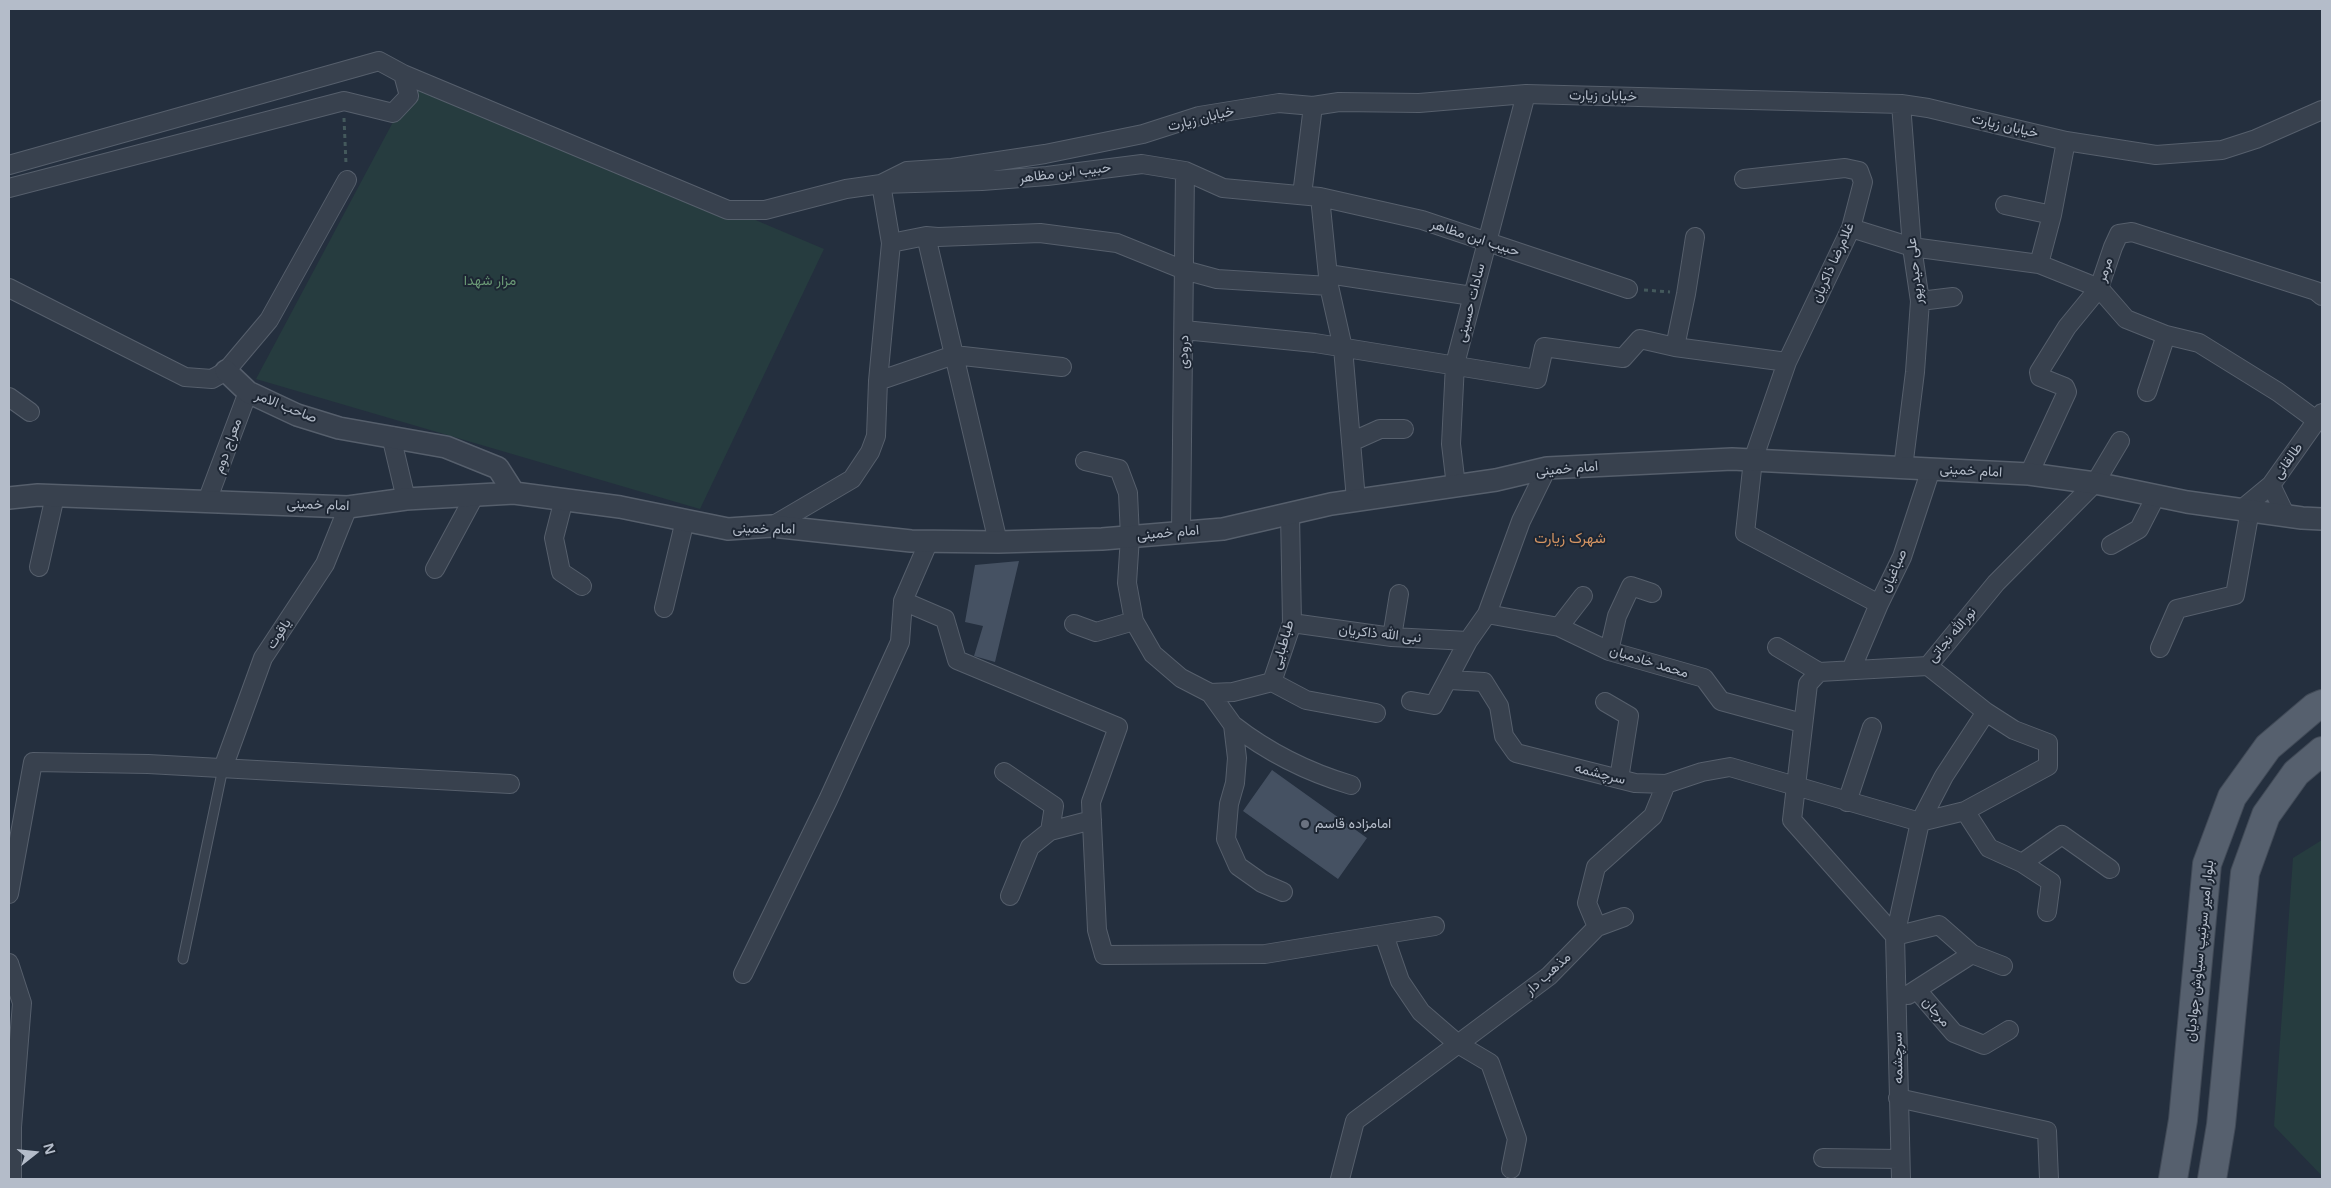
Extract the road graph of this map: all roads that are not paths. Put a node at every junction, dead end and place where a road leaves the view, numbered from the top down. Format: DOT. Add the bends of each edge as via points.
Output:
graph roads {
  1 [pos="403,74"];
  2 [pos="1526,94"];
  3 [pos="1901,104"];
  4 [pos="1313,106"];
  5 [pos="2322,110"];
  6 [pos="2066,140"];
  7 [pos="9,165"];
  8 [pos="1185,171"];
  9 [pos="1744,179"];
  10 [pos="346,180"];
  11 [pos="881,184"];
  12 [pos="9,188"];
  13 [pos="1302,195"];
  14 [pos="1320,197"];
  15 [pos="2005,205"];
  16 [pos="2052,215"];
  17 [pos="1851,228"];
  18 [pos="926,236"];
  19 [pos="1695,237"];
  20 [pos="1486,241"];
  21 [pos="891,243"];
  22 [pos="1912,247"];
  23 [pos="2039,264"];
  24 [pos="1184,270"];
  25 [pos="1328,280"];
  26 [pos="9,288"];
  27 [pos="1628,288"];
  28 [pos="2099,288"];
  29 [pos="1472,296"];
  30 [pos="2322,296"];
  31 [pos="1953,297"];
  32 [pos="1920,301"];
  33 [pos="1184,330"];
  34 [pos="2166,335"];
  35 [pos="1674,347"];
  36 [pos="1343,348"];
  37 [pos="954,355"];
  38 [pos="1787,362"];
  39 [pos="1455,364"];
  40 [pos="1062,367"];
  41 [pos="226,371"];
  42 [pos="878,381"];
  43 [pos="248,392"];
  44 [pos="2147,392"];
  45 [pos="9,397"];
  46 [pos="30,412"];
  47 [pos="2319,417"];
  48 [pos="1404,430"];
  49 [pos="391,436"];
  50 [pos="2120,441"];
  51 [pos="1351,442"];
  52 [pos="1753,460"];
  53 [pos="1085,462"];
  54 [pos="1547,468"];
  55 [pos="1903,468"];
  56 [pos="1931,469"];
  57 [pos="2029,474"];
  58 [pos="2095,483"];
  59 [pos="2271,485"];
  60 [pos="1456,486"];
  61 [pos="514,493"];
  62 [pos="475,495"];
  63 [pos="55,496"];
  64 [pos="2156,496"];
  65 [pos="9,498"];
  66 [pos="406,499"];
  67 [pos="564,499"];
  68 [pos="1356,500"];
  69 [pos="207,501"];
  70 [pos="348,507"];
  71 [pos="2246,509"];
  72 [pos="1290,514"];
  73 [pos="2303,518"];
  74 [pos="685,520"];
  75 [pos="772,526"];
  76 [pos="2322,526"];
  77 [pos="1181,532"];
  78 [pos="1130,537"];
  79 [pos="929,541"];
  80 [pos="998,542"];
  81 [pos="2111,545"];
  82 [pos="39,567"];
  83 [pos="436,569"];
  84 [pos="582,586"];
  85 [pos="1399,594"];
  86 [pos="1652,594"];
  87 [pos="1583,596"];
  88 [pos="903,601"];
  89 [pos="1879,604"];
  90 [pos="664,608"];
  91 [pos="1487,614"];
  92 [pos="1134,620"];
  93 [pos="1292,623"];
  94 [pos="1074,624"];
  95 [pos="1559,627"];
  96 [pos="1392,636"];
  97 [pos="1468,641"];
  98 [pos="1777,647"];
  99 [pos="2160,648"];
  100 [pos="1609,651"];
  101 [pos="1928,666"];
  102 [pos="1851,670"];
  103 [pos="1819,672"];
  104 [pos="1450,680"];
  105 [pos="1272,682"];
  106 [pos="1210,693"];
  107 [pos="1411,701"];
  108 [pos="1605,702"];
  109 [pos="2322,704"];
  110 [pos="1986,712"];
  111 [pos="1376,713"];
  112 [pos="1802,723"];
  113 [pos="1233,725"];
  114 [pos="1872,727"];
  115 [pos="2322,751"];
  116 [pos="223,768"];
  117 [pos="1004,772"];
  118 [pos="1620,779"];
  119 [pos="510,784"];
  120 [pos="1666,784"];
  121 [pos="1351,785"];
  122 [pos="1794,787"];
  123 [pos="1847,802"];
  124 [pos="1965,811"];
  125 [pos="1092,820"];
  126 [pos="1920,822"];
  127 [pos="1050,831"];
  128 [pos="2022,863"];
  129 [pos="2110,869"];
  130 [pos="1283,892"];
  131 [pos="9,894"];
  132 [pos="1010,896"];
  133 [pos="2047,912"];
  134 [pos="1624,917"];
  135 [pos="1435,926"];
  136 [pos="1597,927"];
  137 [pos="1384,935"];
  138 [pos="1895,936"];
  139 [pos="1972,954"];
  140 [pos="183,959"];
  141 [pos="9,963"];
  142 [pos="2003,966"];
  143 [pos="743,974"];
  144 [pos="1917,990"];
  145 [pos="1897,1002"];
  146 [pos="2009,1030"];
  147 [pos="1458,1044"];
  148 [pos="1898,1098"];
  149 [pos="1823,1158"];
  150 [pos="1900,1159"];
  151 [pos="1511,1169"];
  152 [pos="12,1179"];
  153 [pos="1340,1179"];
  154 [pos="1901,1179"];
  155 [pos="2049,1179"];
  156 [pos="2174,1179"];
  157 [pos="2212,1179"];
  1 -- 7 [label="street" via="379,62"];
  1 -- 11 [label="street" via="728,210 765,210 846,189"];
  1 -- 12 [label="street" via="409,96 393,113 344,101"];
  2 -- 3 [label="street, خیابان زیارت"];
  2 -- 4 [label="street, خیابان زیارت" via="1419,103 1339,102"];
  2 -- 20 [label="street, سادات حسینی"];
  3 -- 6 [label="street, خیابان زیارت"];
  3 -- 22 [label="street, علی حیدرپور"];
  4 -- 11 [label="street, خیابان زیارت" via="1279,103 1199,116 1143,134 1045,154 952,168 907,171"];
  4 -- 13 [label="street"];
  5 -- 6 [label="street, خیابان زیارت" via="2256,140 2222,150 2156,156"];
  6 -- 16 [label="street"];
  8 -- 11 [label="street, حبیب ابن مظاهر" via="1142,164 1038,177"];
  8 -- 13 [label="street, حبیب ابن مظاهر" via="1223,188"];
  8 -- 24 [label="street, درودی"];
  9 -- 17 [label="street, غلام‌رضا ذاکریان" via="1845,168 1858,171 1863,182"];
  10 -- 41 [label="street" via="269,320"];
  11 -- 21 [label="street"];
  13 -- 14 [label="street, حبیب ابن مظاهر"];
  14 -- 20 [label="street, حبیب ابن مظاهر" via="1422,220"];
  14 -- 25 [label="street"];
  15 -- 16 [label="street"];
  16 -- 23 [label="street"];
  17 -- 22 [label="street"];
  17 -- 38 [label="street, غلام‌رضا ذاکریان"];
  18 -- 21 [label="street"];
  18 -- 24 [label="street" via="1050,234 1117,243"];
  18 -- 37 [label="street"];
  19 -- 35 [label="street"];
  20 -- 27 [label="street, حبیب ابن مظاهر"];
  20 -- 29 [label="street, سادات حسینی"];
  21 -- 42 [label="street"];
  22 -- 23 [label="street"];
  22 -- 32 [label="street, علی حیدرپور"];
  23 -- 28 [label="street"];
  24 -- 25 [label="street" via="1217,279"];
  24 -- 33 [label="street, درودی"];
  25 -- 29 [label="street"];
  25 -- 36 [label="street"];
  26 -- 41 [label="street" via="185,377 212,379"];
  28 -- 30 [label="street, مرمر" via="2119,234 2132,232 2316,291"];
  28 -- 34 [label="street" via="2126,320"];
  28 -- 57 [label="street, مرمر" via="2067,327 2039,372 2040,378 2065,387 2068,392"];
  29 -- 39 [label="street, سادات حسینی"];
  31 -- 32 [label="street"];
  32 -- 55 [label="street, علی حیدرپور"];
  33 -- 36 [label="street"];
  33 -- 77 [label="street, درودی"];
  34 -- 44 [label="street"];
  34 -- 47 [label="street" via="2199,343"];
  35 -- 38 [label="street"];
  35 -- 39 [label="street" via="1640,339 1623,358 1544,347 1537,379"];
  36 -- 39 [label="street"];
  36 -- 51 [label="street"];
  37 -- 40 [label="street"];
  37 -- 42 [label="street"];
  37 -- 80 [label="street"];
  38 -- 52 [label="street, غلام‌رضا ذاکریان"];
  39 -- 60 [label="street, سادات حسینی" via="1450,444"];
  41 -- 43 [label="street, صاحب الامر"];
  42 -- 75 [label="street" via="876,436 870,452 852,479"];
  43 -- 49 [label="street, صاحب الامر" via="297,415 339,428"];
  43 -- 69 [label="street, معراج دوم"];
  45 -- 46 [label="street"];
  47 -- 59 [label="street, طالقانی"];
  48 -- 51 [label="street" via="1380,430"];
  49 -- 61 [label="street, صاحب الامر" via="446,447 498,468"];
  49 -- 66 [label="street"];
  50 -- 58 [label="street, نورالله نجاتی"];
  51 -- 68 [label="street"];
  52 -- 54 [label="street, امام خمینی"];
  52 -- 55 [label="street, امام خمینی"];
  52 -- 89 [label="street, غلام‌رضا ذاکریان" via="1745,534"];
  53 -- 78 [label="street" via="1119,469 1128,493"];
  54 -- 60 [label="street, امام خمینی"];
  54 -- 91 [label="street" via="1521,521"];
  55 -- 56 [label="street, امام خمینی"];
  56 -- 57 [label="street, امام خمینی"];
  56 -- 89 [label="street, صباغیان" via="1902,557"];
  57 -- 58 [label="street, امام خمینی"];
  58 -- 64 [label="street, امام خمینی"];
  58 -- 101 [label="street, نورالله نجاتی" via="1996,583"];
  59 -- 71 [label="street, طالقانی"];
  59 -- 73 [label="street"];
  60 -- 68 [label="street, امام خمینی"];
  61 -- 62 [label="street, امام خمینی"];
  61 -- 67 [label="street, امام خمینی"];
  62 -- 66 [label="street, امام خمینی"];
  62 -- 83 [label="street"];
  63 -- 65 [label="street, امام خمینی"];
  63 -- 69 [label="street, امام خمینی"];
  63 -- 82 [label="street"];
  64 -- 71 [label="street, امام خمینی"];
  64 -- 81 [label="street" via="2139,529"];
  66 -- 70 [label="street, امام خمینی"];
  67 -- 74 [label="street, امام خمینی"];
  67 -- 84 [label="street" via="554,538 561,572"];
  68 -- 72 [label="street, امام خمینی"];
  69 -- 70 [label="street, امام خمینی"];
  70 -- 116 [label="street, یاقوت" via="325,564 263,658"];
  71 -- 73 [label="street, امام خمینی"];
  71 -- 99 [label="street" via="2235,595 2176,609"];
  72 -- 77 [label="street, امام خمینی" via="1222,529"];
  72 -- 93 [label="street, طباطبایی"];
  73 -- 76 [label="street, امام خمینی"];
  74 -- 75 [label="street, امام خمینی" via="728,529"];
  74 -- 90 [label="street"];
  75 -- 79 [label="street, امام خمینی"];
  77 -- 78 [label="street, امام خمینی"];
  78 -- 80 [label="street, امام خمینی"];
  78 -- 92 [label="street" via="1127,584"];
  79 -- 80 [label="street, امام خمینی"];
  79 -- 88 [label="street"];
  85 -- 96 [label="street"];
  86 -- 100 [label="street" via="1631,586 1617,616"];
  87 -- 95 [label="street"];
  88 -- 125 [label="street" via="945,619 957,660 1118,727 1091,802"];
  88 -- 143 [label="street" via="900,642"];
  89 -- 102 [label="street, صباغیان"];
  91 -- 95 [label="street, محمد خادمیان"];
  91 -- 97 [label="street"];
  92 -- 94 [label="street" via="1096,632"];
  92 -- 106 [label="street" via="1153,654 1181,678"];
  93 -- 96 [label="street, نبی الله ذاکریان"];
  93 -- 105 [label="street, طباطبایی"];
  95 -- 100 [label="street, محمد خادمیان"];
  96 -- 97 [label="street, نبی الله ذاکریان"];
  97 -- 104 [label="street"];
  98 -- 103 [label="street"];
  100 -- 112 [label="street, محمد خادمیان" via="1704,678 1721,702"];
  101 -- 102 [label="street, نورالله نجاتی"];
  101 -- 110 [label="street"];
  102 -- 103 [label="street, نورالله نجاتی"];
  103 -- 112 [label="street" via="1808,684"];
  104 -- 107 [label="street" via="1434,705"];
  104 -- 118 [label="street, سرچشمه" via="1484,682 1499,706 1504,736 1516,753"];
  105 -- 106 [label="street, طباطبایی" via="1233,692"];
  105 -- 111 [label="street" via="1306,700"];
  106 -- 113 [label="street"];
  108 -- 118 [label="street" via="1629,716"];
  109 -- 156 [label="main road, بلوار امیر سرتیپ سیاوش جوادیان" via="2268,746 2232,797 2207,864 2183,1120"];
  110 -- 124 [label="street" via="2014,730 2048,743 2048,766"];
  110 -- 126 [label="street, سرچشمه" via="1944,776"];
  112 -- 122 [label="street"];
  113 -- 121 [label="street" via="1266,750 1318,775"];
  113 -- 130 [label="street" via="1237,758 1226,839 1238,866"];
  114 -- 123 [label="street"];
  115 -- 157 [label="main road" via="2296,773 2266,815 2245,873 2221,1125"];
  116 -- 119 [label="street"];
  116 -- 131 [label="street" via="33,762"];
  116 -- 140 [label="lane"];
  117 -- 127 [label="street" via="1054,806"];
  118 -- 120 [label="street, سرچشمه"];
  120 -- 122 [label="street, سرچشمه" via="1702,772 1730,768"];
  120 -- 136 [label="street" via="1653,816 1596,867 1587,903"];
  122 -- 123 [label="street, سرچشمه"];
  122 -- 138 [label="street" via="1792,820"];
  123 -- 126 [label="street, سرچشمه"];
  124 -- 126 [label="street"];
  124 -- 128 [label="street" via="1988,848"];
  125 -- 127 [label="street"];
  125 -- 137 [label="street" via="1097,930 1104,955 1265,954"];
  126 -- 138 [label="street, سرچشمه"];
  127 -- 132 [label="street" via="1030,847"];
  128 -- 129 [label="street" via="2062,835"];
  128 -- 133 [label="street" via="2051,882"];
  134 -- 136 [label="street"];
  135 -- 137 [label="street"];
  136 -- 147 [label="street, مذهب دار" via="1549,976"];
  137 -- 147 [label="street" via="1405,989 1421,1012"];
  138 -- 139 [label="street" via="1939,925"];
  138 -- 145 [label="street, سرچشمه"];
  139 -- 142 [label="street"];
  139 -- 144 [label="street"];
  141 -- 152 [label="street" via="22,1003 12,1127"];
  144 -- 145 [label="street"];
  144 -- 146 [label="street, مرجان" via="1954,1033 1984,1045"];
  145 -- 148 [label="street, سرچشمه"];
  147 -- 151 [label="street" via="1490,1063 1517,1139"];
  147 -- 153 [label="street, مذهب دار" via="1355,1121"];
  148 -- 150 [label="street, سرچشمه"];
  148 -- 155 [label="street" via="2047,1131"];
  149 -- 150 [label="street"];
  150 -- 154 [label="street, سرچشمه"];
}
